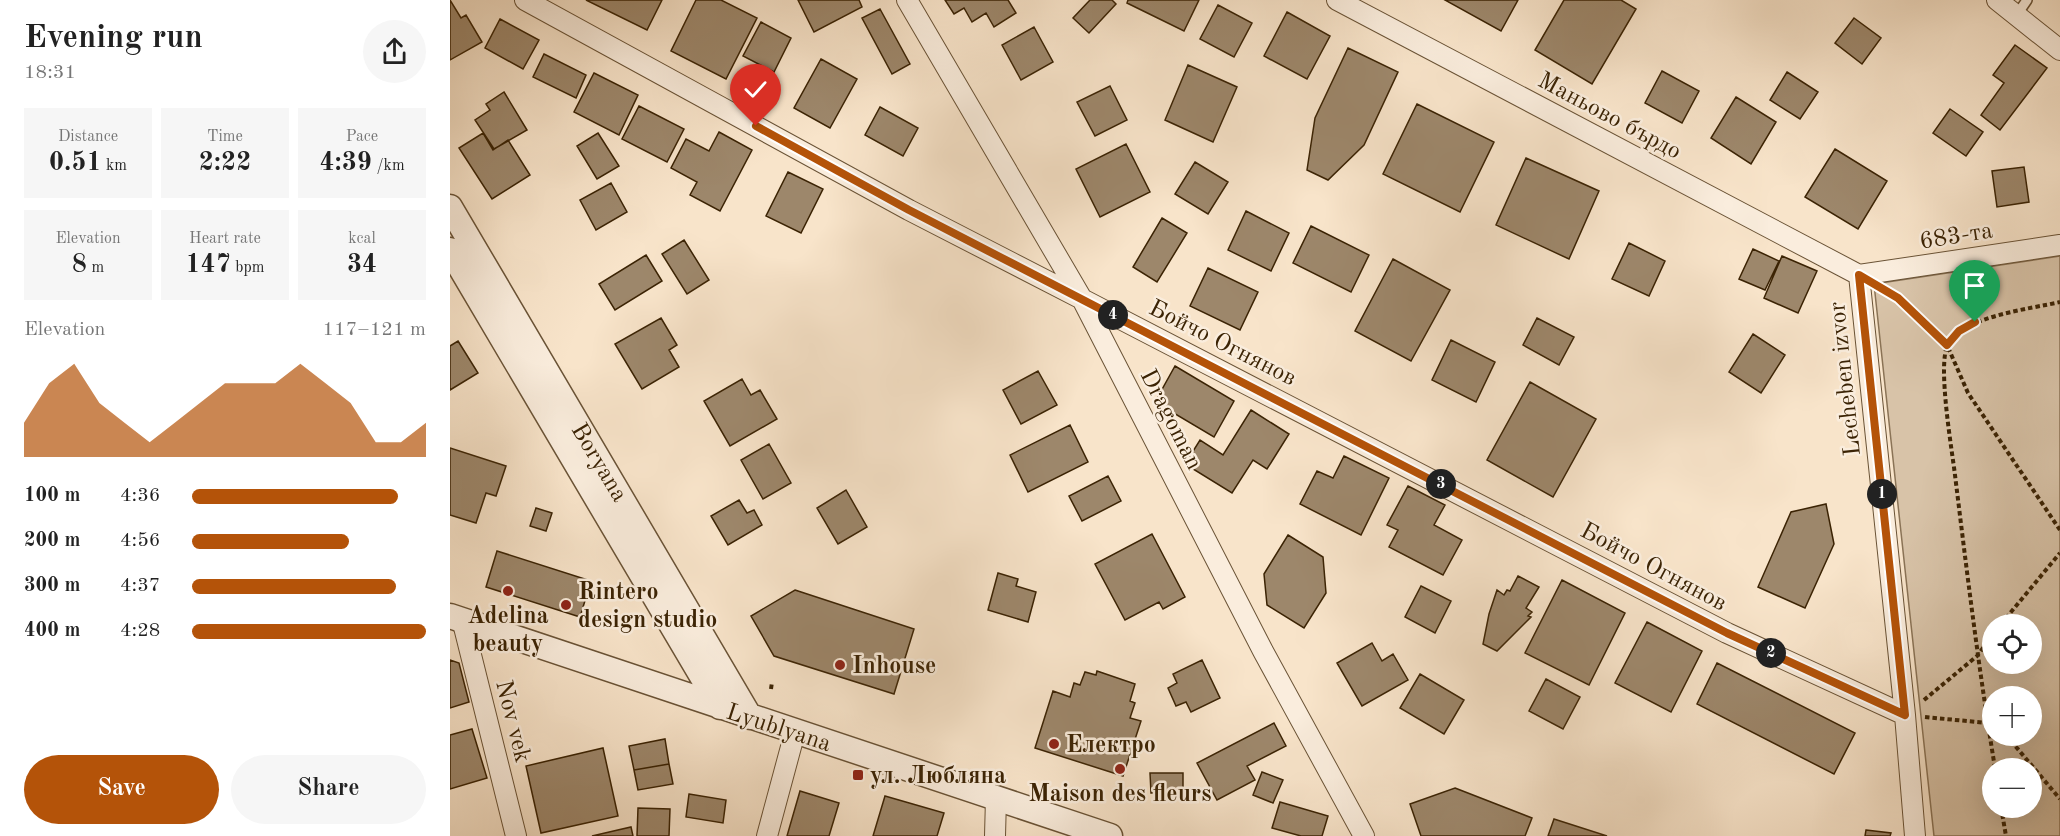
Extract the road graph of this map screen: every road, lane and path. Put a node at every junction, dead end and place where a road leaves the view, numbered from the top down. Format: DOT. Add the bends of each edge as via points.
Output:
graph roads {
  1 [pos="525,0"];
  2 [pos="907,0"];
  3 [pos="1337,0"];
  4 [pos="1997,0"];
  5 [pos="2021,8"];
  6 [pos="2060,50"];
  7 [pos="450,207"];
  8 [pos="2060,245"];
  9 [pos="450,250"];
  10 [pos="1859,275"];
  11 [pos="1082,299"];
  12 [pos="2060,302"];
  13 [pos="1947,345"];
  14 [pos="2060,530"];
  15 [pos="2060,553"];
  16 [pos="2009,614"];
  17 [pos="456,617"];
  18 [pos="1982,649"];
  19 [pos="1977,656"];
  20 [pos="772,682"];
  21 [pos="1983,686"];
  22 [pos="771,688"];
  23 [pos="720,707"];
  24 [pos="1905,715"];
  25 [pos="750,717"];
  26 [pos="1982,723"];
  27 [pos="795,732"];
  28 [pos="2015,746"];
  29 [pos="996,798"];
  30 [pos="2060,799"];
  31 [pos="2003,818"];
  32 [pos="516,836"];
  33 [pos="767,836"];
  34 [pos="995,836"];
  35 [pos="1110,836"];
  36 [pos="1364,836"];
  37 [pos="1915,836"];
  38 [pos="2006,836"];
  1 -- 11 [label="street, Бойчо Огнянов" via="909,210"];
  2 -- 11 [label="street, Dragoman"];
  3 -- 10 [label="street, Маньово бърдо"];
  4 -- 5 [label="street"];
  5 -- 6 [label="street"];
  7 -- 25 [label="street, Boryana"];
  8 -- 10 [label="street, 683-та"];
  9 -- 23 [label="street, Boryana"];
  10 -- 13 [label="path" via="1898,298"];
  10 -- 24 [label="street, Lecheben izvor"];
  11 -- 24 [label="street, Бойчо Огнянов" via="1727,633"];
  11 -- 36 [label="street, Dragoman" via="1263,651"];
  12 -- 13 [label="path" via="1975,322 1959,331"];
  13 -- 14 [label="path" via="1968,393"];
  13 -- 19 [label="path" via="1946,406"];
  15 -- 16 [label="path"];
  17 -- 23 [label="street, Lyublyana"];
  17 -- 32 [label="street, Nov vek"];
  18 -- 19 [label="path"];
  19 -- 21 [label="path"];
  19 -- 24 [label="path"];
  20 -- 22 [label="path"];
  23 -- 25 [label="street, Lyublyana"];
  24 -- 26 [label="path"];
  24 -- 37 [label="street, Lecheben izvor"];
  25 -- 27 [label="street, Lyublyana"];
  27 -- 29 [label="street, Lyublyana"];
  27 -- 33 [label="street"];
  28 -- 30 [label="path"];
  29 -- 34 [label="street"];
  29 -- 35 [label="street, Lyublyana"];
  31 -- 38 [label="path"];
}
